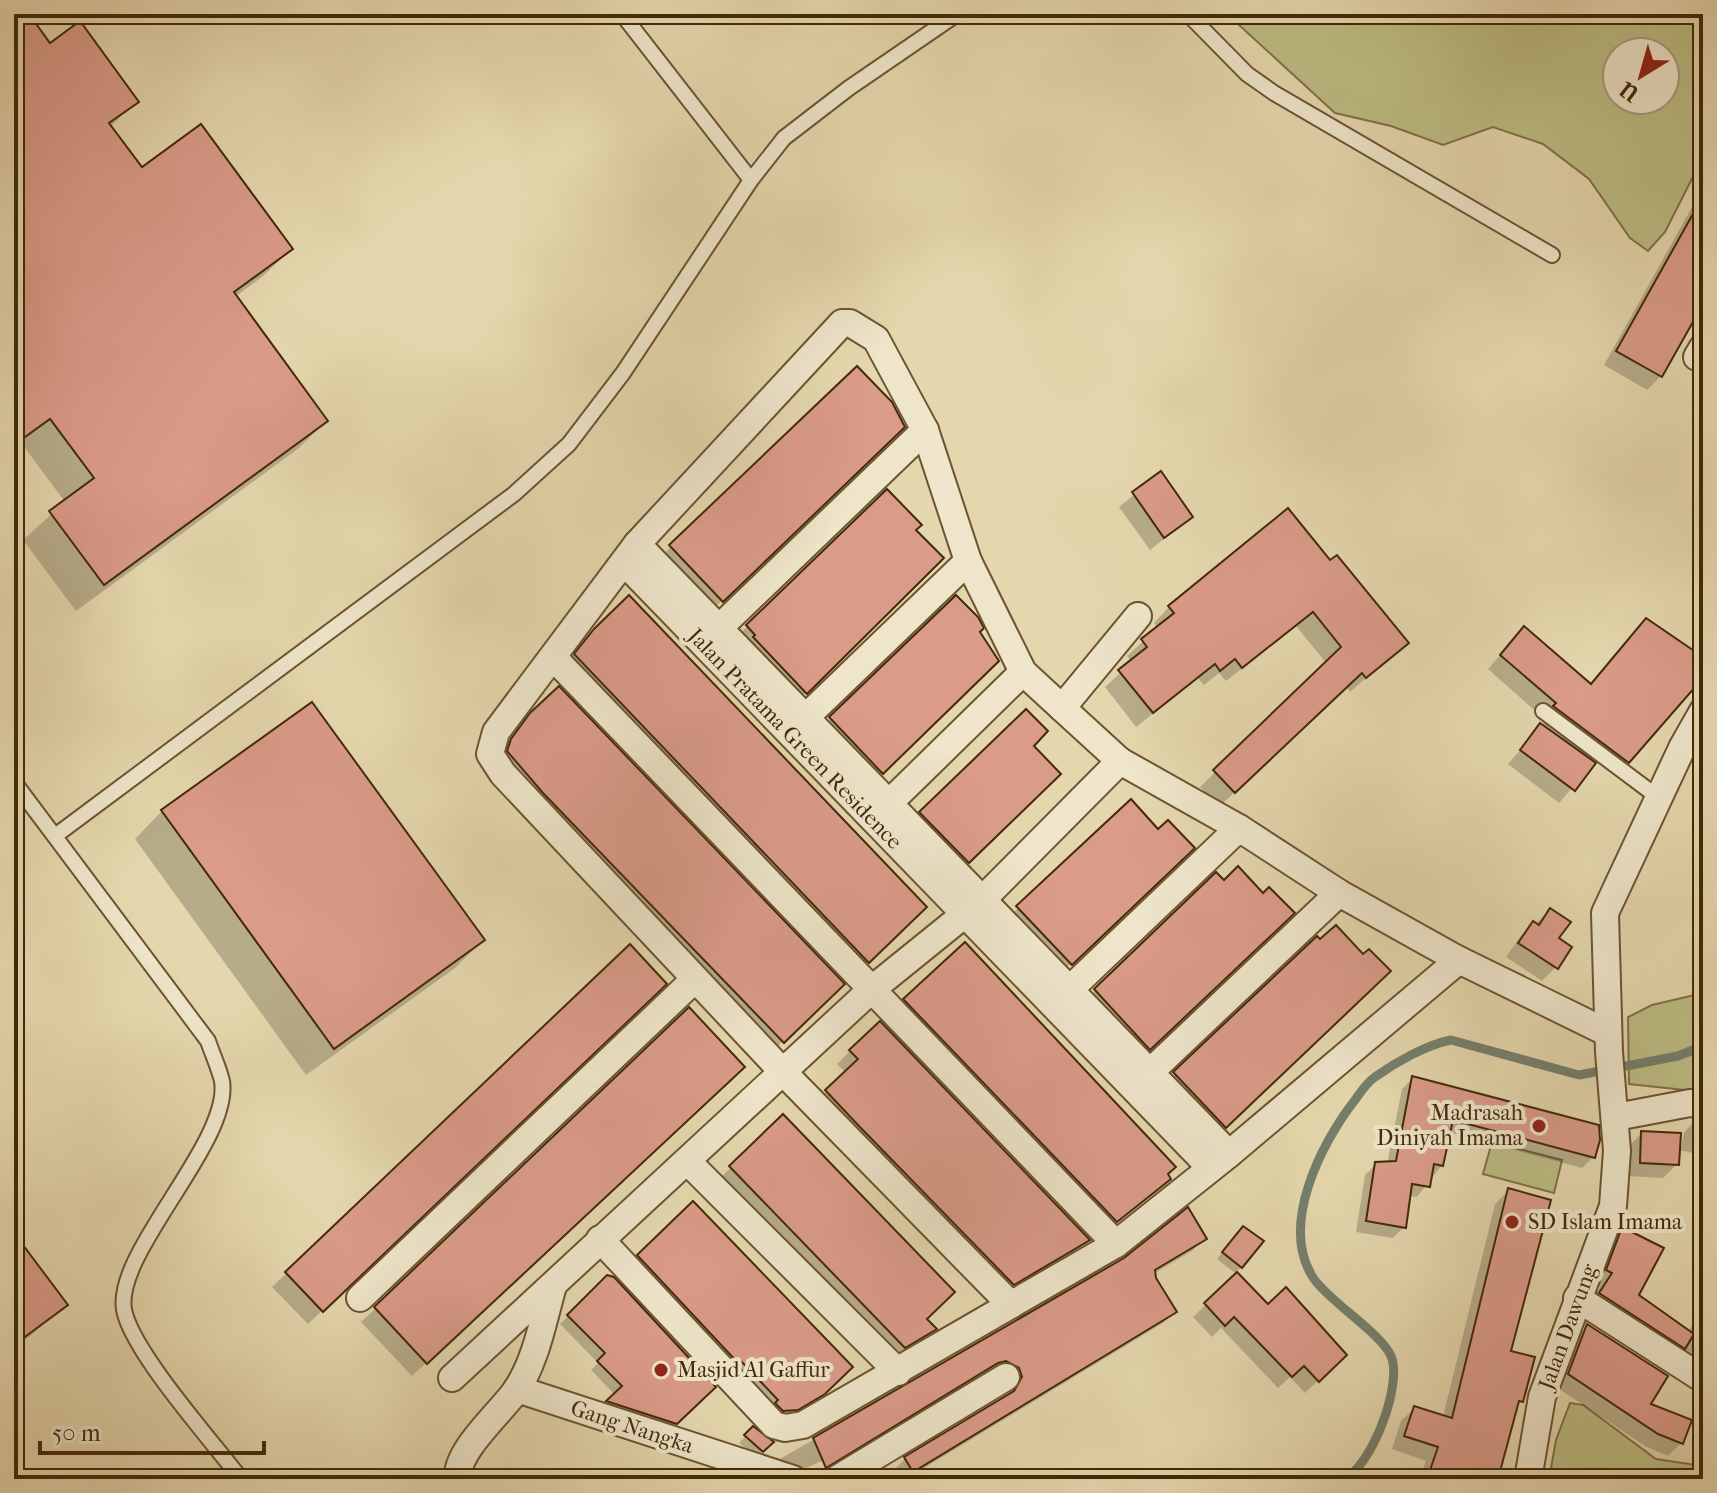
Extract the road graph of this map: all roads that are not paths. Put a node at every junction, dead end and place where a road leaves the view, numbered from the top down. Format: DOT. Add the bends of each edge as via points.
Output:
graph roads {
  1 [pos="622,14"];
  2 [pos="957,14"];
  3 [pos="1188,14"];
  4 [pos="751,180"];
  5 [pos="1552,255"];
  6 [pos="925,430"];
  7 [pos="631,553"];
  8 [pos="968,561"];
  9 [pos="1138,616"];
  10 [pos="719,628"];
  11 [pos="553,657"];
  12 [pos="1023,672"];
  13 [pos="1062,708"];
  14 [pos="1543,711"];
  15 [pos="1703,711"];
  16 [pos="805,718"];
  17 [pos="1120,761"];
  18 [pos="14,782"];
  19 [pos="1659,798"];
  20 [pos="888,804"];
  21 [pos="1239,828"];
  22 [pos="55,836"];
  23 [pos="1339,893"];
  24 [pos="973,908"];
  25 [pos="1459,960"];
  26 [pos="695,979"];
  27 [pos="871,990"];
  28 [pos="1068,991"];
  29 [pos="1608,1043"];
  30 [pos="1135,1070"];
  31 [pos="783,1072"];
  32 [pos="1614,1104"];
  33 [pos="1703,1104"];
  34 [pos="687,1161"];
  35 [pos="1220,1161"];
  36 [pos="600,1239"];
  37 [pos="1116,1244"];
  38 [pos="553,1284"];
  39 [pos="360,1298"];
  40 [pos="1577,1298"];
  41 [pos="1011,1305"];
  42 [pos="898,1372"];
  43 [pos="1006,1377"];
  44 [pos="452,1378"];
  45 [pos="1703,1379"];
  46 [pos="517,1389"];
  47 [pos="241,1479"];
  48 [pos="458,1479"];
  49 [pos="793,1479"];
  50 [pos="837,1479"];
  51 [pos="1528,1479"];
  1 -- 4 [label="lane"];
  2 -- 4 [label="lane" via="784,138"];
  3 -- 5 [label="lane" via="1247,74 1274,93"];
  4 -- 22 [label="lane" via="623,373 569,444 514,494"];
  6 -- 7 [label="street" via="876,339 842,323"];
  6 -- 8 [label="street"];
  6 -- 10 [label="street, Jalan Pratama Green Residence"];
  7 -- 10 [label="street, Jalan Pratama Green Residence"];
  7 -- 11 [label="street"];
  7 -- 24 [label="street, Jalan Pratama Green Residence"];
  8 -- 12 [label="street"];
  8 -- 16 [label="street, Jalan Pratama Green Residence"];
  9 -- 13 [label="street"];
  10 -- 16 [label="street, Jalan Pratama Green Residence"];
  11 -- 26 [label="street" via="496,732 490,754"];
  11 -- 27 [label="street"];
  12 -- 13 [label="street"];
  12 -- 20 [label="street, Jalan Pratama Green Residence"];
  13 -- 17 [label="street"];
  14 -- 19 [label="lane"];
  15 -- 19 [label="street, Jalan Dawung"];
  16 -- 20 [label="street, Jalan Pratama Green Residence"];
  17 -- 21 [label="street"];
  17 -- 24 [label="street"];
  18 -- 22 [label="lane"];
  19 -- 29 [label="street, Jalan Dawung" via="1605,913"];
  20 -- 24 [label="street, Jalan Pratama Green Residence"];
  21 -- 23 [label="street"];
  21 -- 28 [label="street"];
  22 -- 47 [label="lane" via="208,1041 222,1083 214,1124 134,1265 124,1291 124,1312 135,1339"];
  23 -- 25 [label="street"];
  23 -- 30 [label="street"];
  24 -- 27 [label="street"];
  24 -- 28 [label="street, Jalan Pratama Green Residence"];
  24 -- 30 [label="street, Jalan Pratama Green Residence"];
  25 -- 29 [label="street"];
  25 -- 35 [label="street"];
  26 -- 31 [label="street"];
  26 -- 39 [label="street"];
  27 -- 31 [label="street"];
  27 -- 37 [label="street"];
  28 -- 30 [label="street, Jalan Pratama Green Residence"];
  29 -- 32 [label="street, Jalan Dawung"];
  30 -- 35 [label="street, Jalan Pratama Green Residence"];
  31 -- 34 [label="street"];
  31 -- 41 [label="street"];
  32 -- 33 [label="street"];
  32 -- 40 [label="street, Jalan Dawung" via="1613,1206"];
  34 -- 36 [label="street"];
  34 -- 42 [label="street"];
  35 -- 37 [label="street"];
  36 -- 38 [label="street"];
  36 -- 42 [label="street" via="774,1425 803,1425"];
  37 -- 41 [label="street"];
  38 -- 44 [label="street"];
  38 -- 46 [label="street"];
  40 -- 45 [label="street"];
  40 -- 51 [label="street, Jalan Dawung" via="1542,1397"];
  41 -- 42 [label="street"];
  43 -- 50 [label="street"];
  46 -- 48 [label="street" via="461,1459"];
  46 -- 49 [label="street, Gang Nangka"];
}
